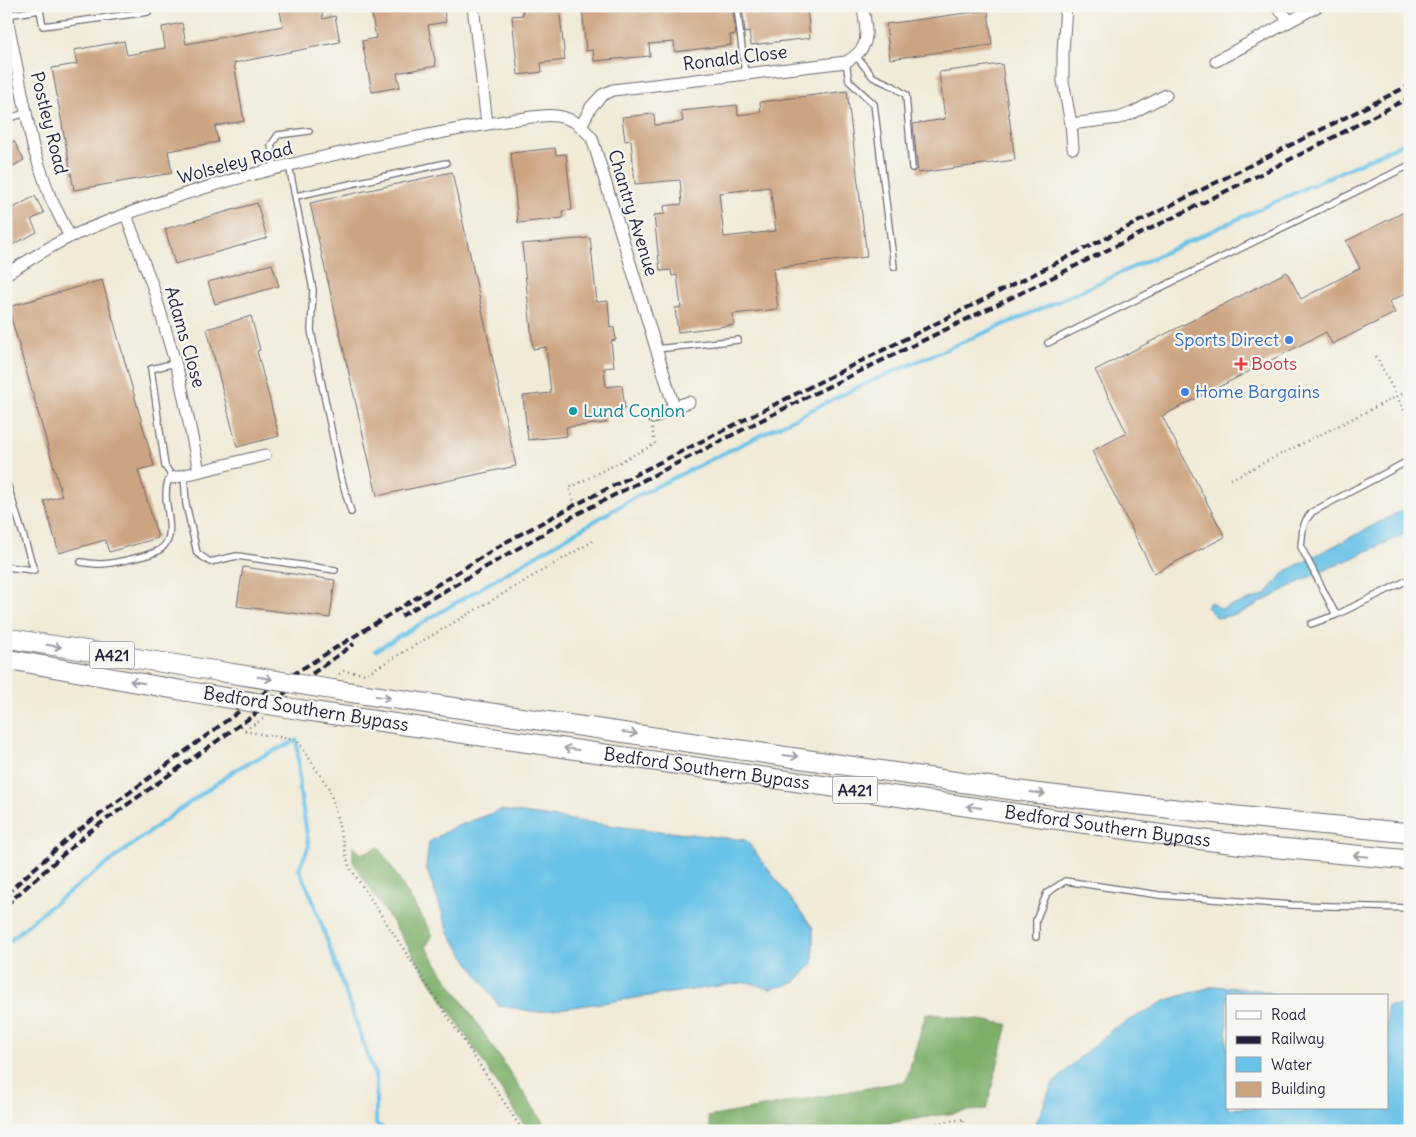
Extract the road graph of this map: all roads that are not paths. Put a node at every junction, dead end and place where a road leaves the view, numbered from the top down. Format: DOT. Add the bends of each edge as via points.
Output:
graph roads {
  1 [pos="147,6"];
  2 [pos="473,6"];
  3 [pos="737,6"];
  4 [pos="863,6"];
  5 [pos="1066,6"];
  6 [pos="1276,6"];
  7 [pos="1318,6"];
  8 [pos="40,8"];
  9 [pos="6,14"];
  10 [pos="1290,21"];
  11 [pos="851,59"];
  12 [pos="1216,61"];
  13 [pos="745,74"];
  14 [pos="1166,95"];
  15 [pos="26,113"];
  16 [pos="6,118"];
  17 [pos="487,124"];
  18 [pos="1071,124"];
  19 [pos="581,126"];
  20 [pos="309,131"];
  21 [pos="1073,148"];
  22 [pos="446,163"];
  23 [pos="289,165"];
  24 [pos="1410,165"];
  25 [pos="912,168"];
  26 [pos="275,169"];
  27 [pos="296,196"];
  28 [pos="126,215"];
  29 [pos="70,237"];
  30 [pos="894,267"];
  31 [pos="6,274"];
  32 [pos="738,340"];
  33 [pos="1048,343"];
  34 [pos="656,349"];
  35 [pos="175,363"];
  36 [pos="689,402"];
  37 [pos="674,407"];
  38 [pos="653,418"];
  39 [pos="264,455"];
  40 [pos="1410,460"];
  41 [pos="198,471"];
  42 [pos="179,476"];
  43 [pos="6,480"];
  44 [pos="351,512"];
  45 [pos="81,562"];
  46 [pos="6,567"];
  47 [pos="335,570"];
  48 [pos="1410,579"];
  49 [pos="1336,614"];
  50 [pos="1311,624"];
  51 [pos="6,638"];
  52 [pos="6,659"];
  53 [pos="1410,833"];
  54 [pos="1410,860"];
  55 [pos="1410,908"];
  56 [pos="1036,937"];
  1 -- 8 [label="lane" via="148,12 43,26"];
  2 -- 17 [label="street"];
  3 -- 13 [label="lane"];
  4 -- 11 [label="street" via="867,34 863,49"];
  5 -- 18 [label="street" via="1063,81"];
  6 -- 10 [label="street"];
  7 -- 10 [label="street"];
  8 -- 9 [label="lane"];
  9 -- 15 [label="street, Postley Road"];
  10 -- 12 [label="street"];
  11 -- 13 [label="street, Ronald Close"];
  11 -- 25 [label="lane" via="873,77 906,95"];
  11 -- 30 [label="lane" via="849,81 874,104"];
  13 -- 19 [label="street, Ronald Close" via="613,90 602,95 591,107"];
  14 -- 18 [label="street" via="1119,118"];
  15 -- 16 [label="lane"];
  15 -- 29 [label="street, Postley Road" via="33,147 50,197"];
  17 -- 19 [label="street" via="546,115 565,118"];
  17 -- 23 [label="street, Wolseley Road"];
  18 -- 21 [label="street"];
  19 -- 34 [label="street, Chantry Avenue" via="592,138"];
  20 -- 26 [label="lane" via="278,135 271,145"];
  22 -- 27 [label="lane"];
  23 -- 26 [label="street, Wolseley Road"];
  23 -- 27 [label="lane"];
  24 -- 33 [label="lane"];
  26 -- 28 [label="street, Wolseley Road" via="194,191"];
  27 -- 44 [label="lane" via="313,290 311,330"];
  28 -- 29 [label="street, Wolseley Road"];
  28 -- 35 [label="street, Adams Close" via="153,287"];
  29 -- 31 [label="street, Wolseley Road"];
  32 -- 34 [label="lane"];
  34 -- 37 [label="street, Chantry Avenue"];
  35 -- 41 [label="street, Adams Close"];
  35 -- 42 [label="lane" via="151,369 165,466"];
  36 -- 37 [label="street"];
  37 -- 38 [label="street"];
  39 -- 41 [label="street"];
  40 -- 49 [label="lane" via="1312,512 1306,520 1301,547"];
  41 -- 42 [label="street"];
  42 -- 45 [label="lane" via="168,481 166,487 169,536 165,545 158,551 120,562"];
  42 -- 47 [label="lane" via="197,553 210,562 237,556"];
  43 -- 46 [label="lane" via="34,570"];
  48 -- 49 [label="lane"];
  49 -- 50 [label="lane"];
  51 -- 53 [label="highway, Bedford Southern Bypass / A421, one-way, bridge" via="217,671 335,683 1034,793"];
  54 -- 52 [label="highway, Bedford Southern Bypass / A421, one-way, bridge" via="1171,836 302,710"];
  55 -- 56 [label="lane" via="1292,905 1159,895 1065,881 1047,893 1036,920"];
}
